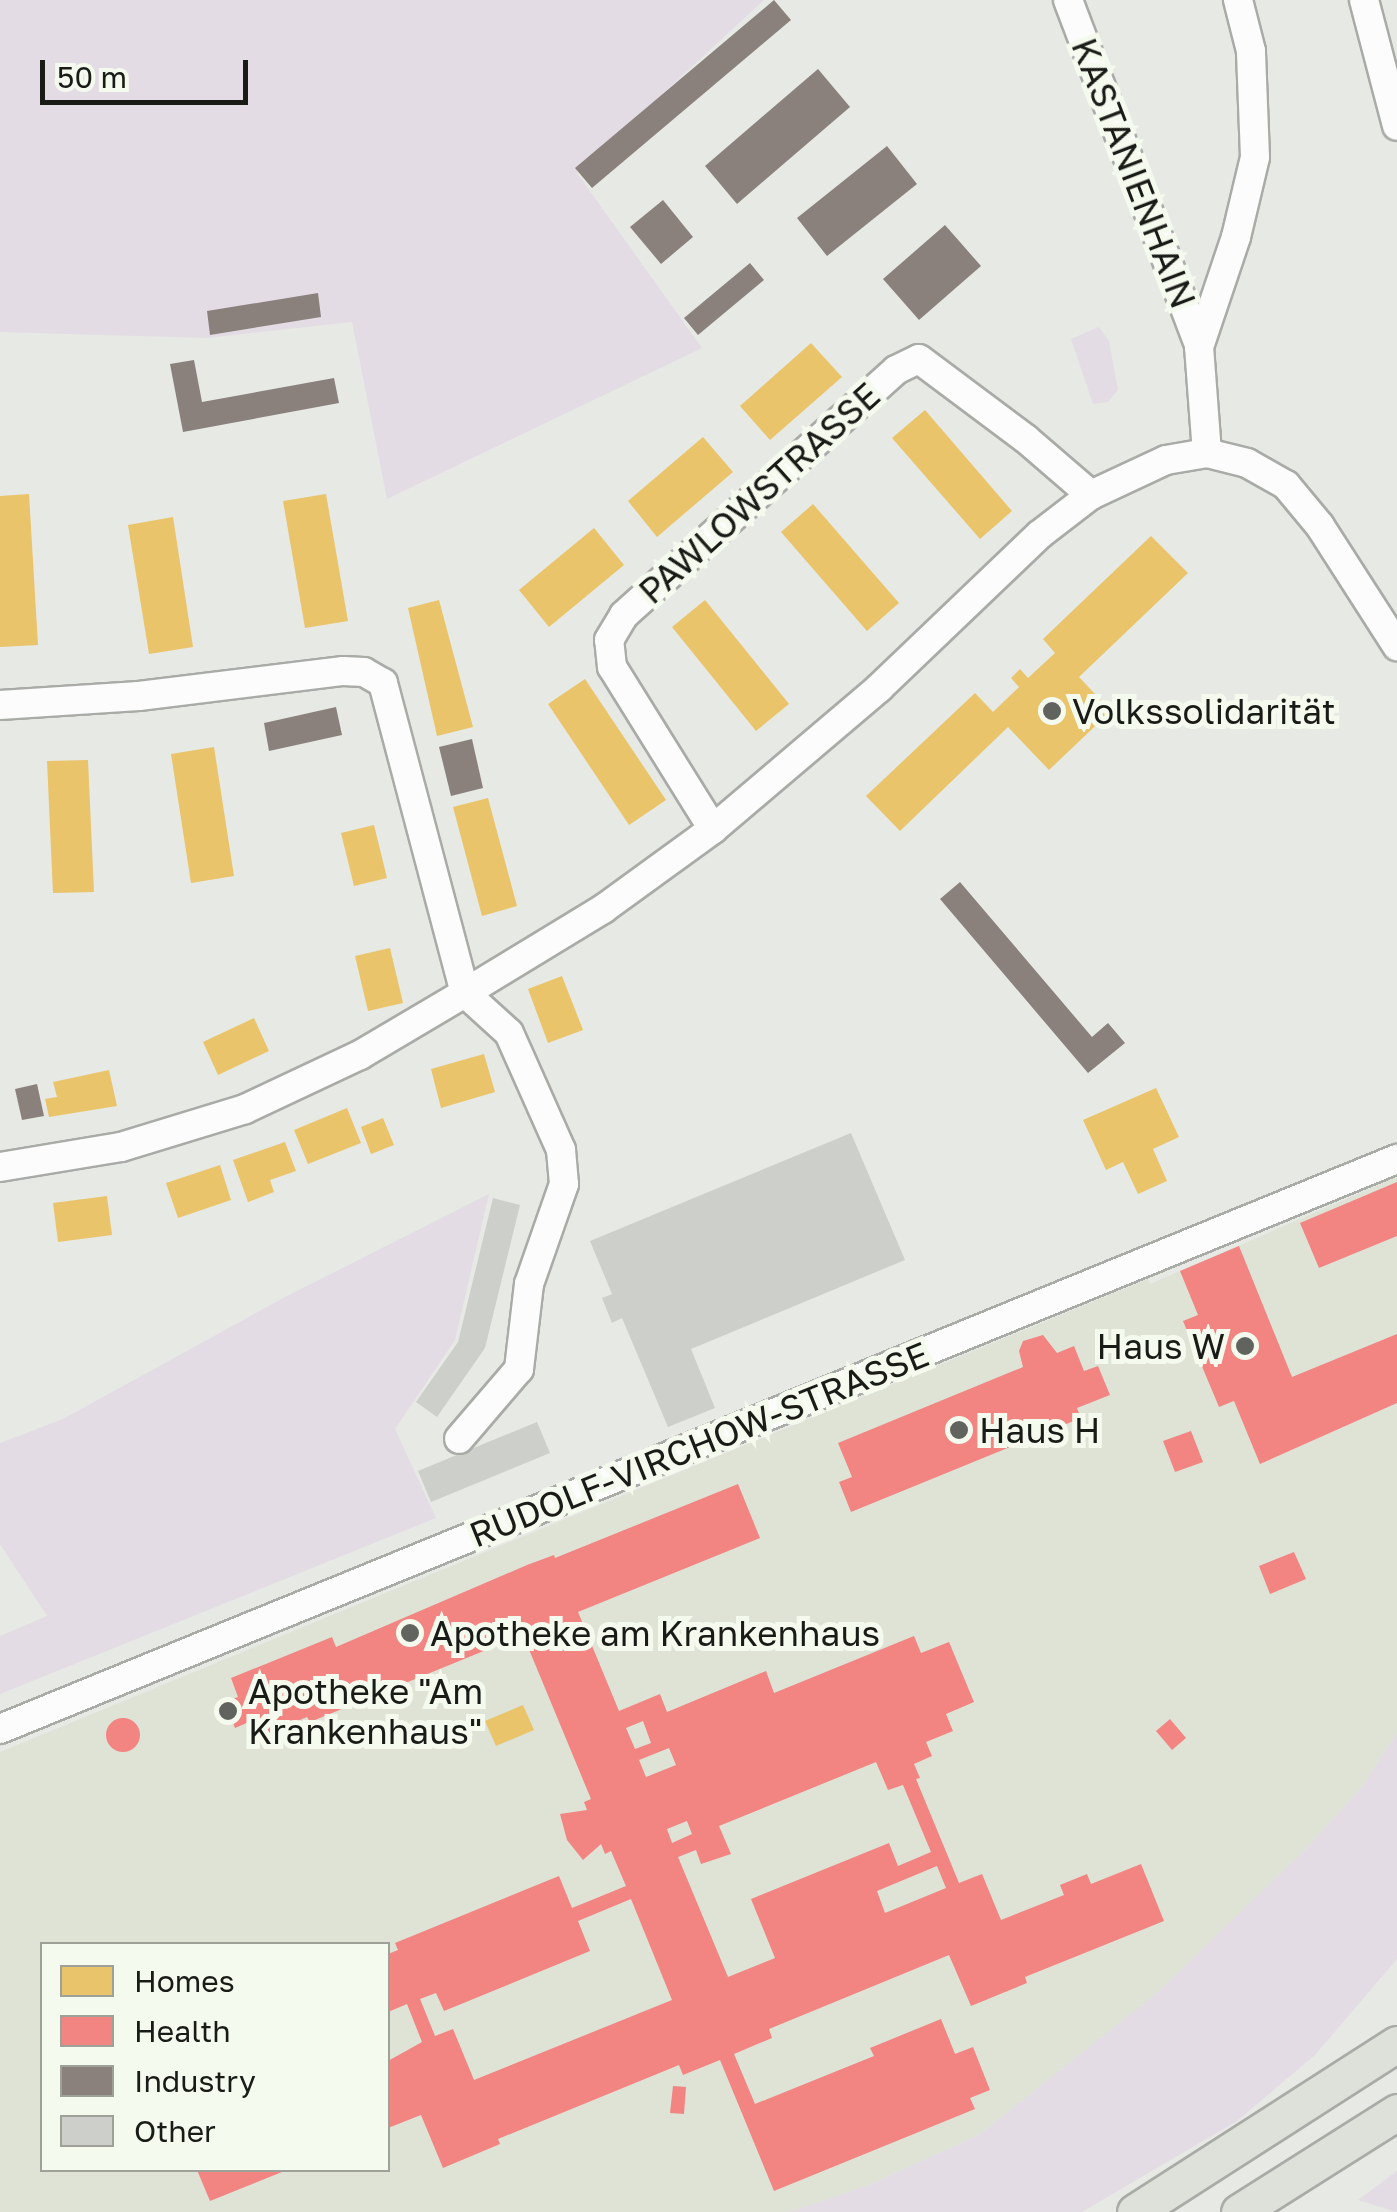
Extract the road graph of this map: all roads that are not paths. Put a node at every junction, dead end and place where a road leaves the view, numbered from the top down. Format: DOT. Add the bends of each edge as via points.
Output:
graph roads {
  1 [pos="1068,0"];
  2 [pos="1238,0"];
  3 [pos="1364,0"];
  4 [pos="1397,126"];
  5 [pos="1199,347"];
  6 [pos="1207,453"];
  7 [pos="1091,495"];
  8 [pos="1397,646"];
  9 [pos="0,705"];
  10 [pos="712,829"];
  11 [pos="465,993"];
  12 [pos="1397,1159"];
  13 [pos="0,1167"];
  14 [pos="459,1439"];
  15 [pos="0,1730"];
  16 [pos="1397,2044"];
  17 [pos="1397,2112"];
  18 [pos="1135,2212"];
  19 [pos="1239,2212"];
  1 -- 5 [label="street, KASTANIENHAIN"];
  2 -- 5 [label="street" via="1251,51 1255,157"];
  3 -- 4 [label="street"];
  5 -- 6 [label="street"];
  6 -- 7 [label="street" via="1166,460"];
  6 -- 8 [label="street" via="1247,463 1286,485"];
  7 -- 10 [label="street" via="788,769"];
  7 -- 10 [label="street, PAWLOWSTRASSE" via="920,359 896,370 624,614 609,640 612,668"];
  9 -- 11 [label="street" via="364,672 383,684"];
  10 -- 11 [label="street" via="602,909"];
  11 -- 13 [label="street" via="360,1055 245,1109 121,1147"];
  11 -- 14 [label="street" via="509,1034 561,1150 564,1184 529,1284 519,1369"];
  12 -- 15 [label="street, RUDOLF-VIRCHOW-STRASSE"];
  16 -- 18 [label="main road"];
  17 -- 19 [label="main road"];
}
